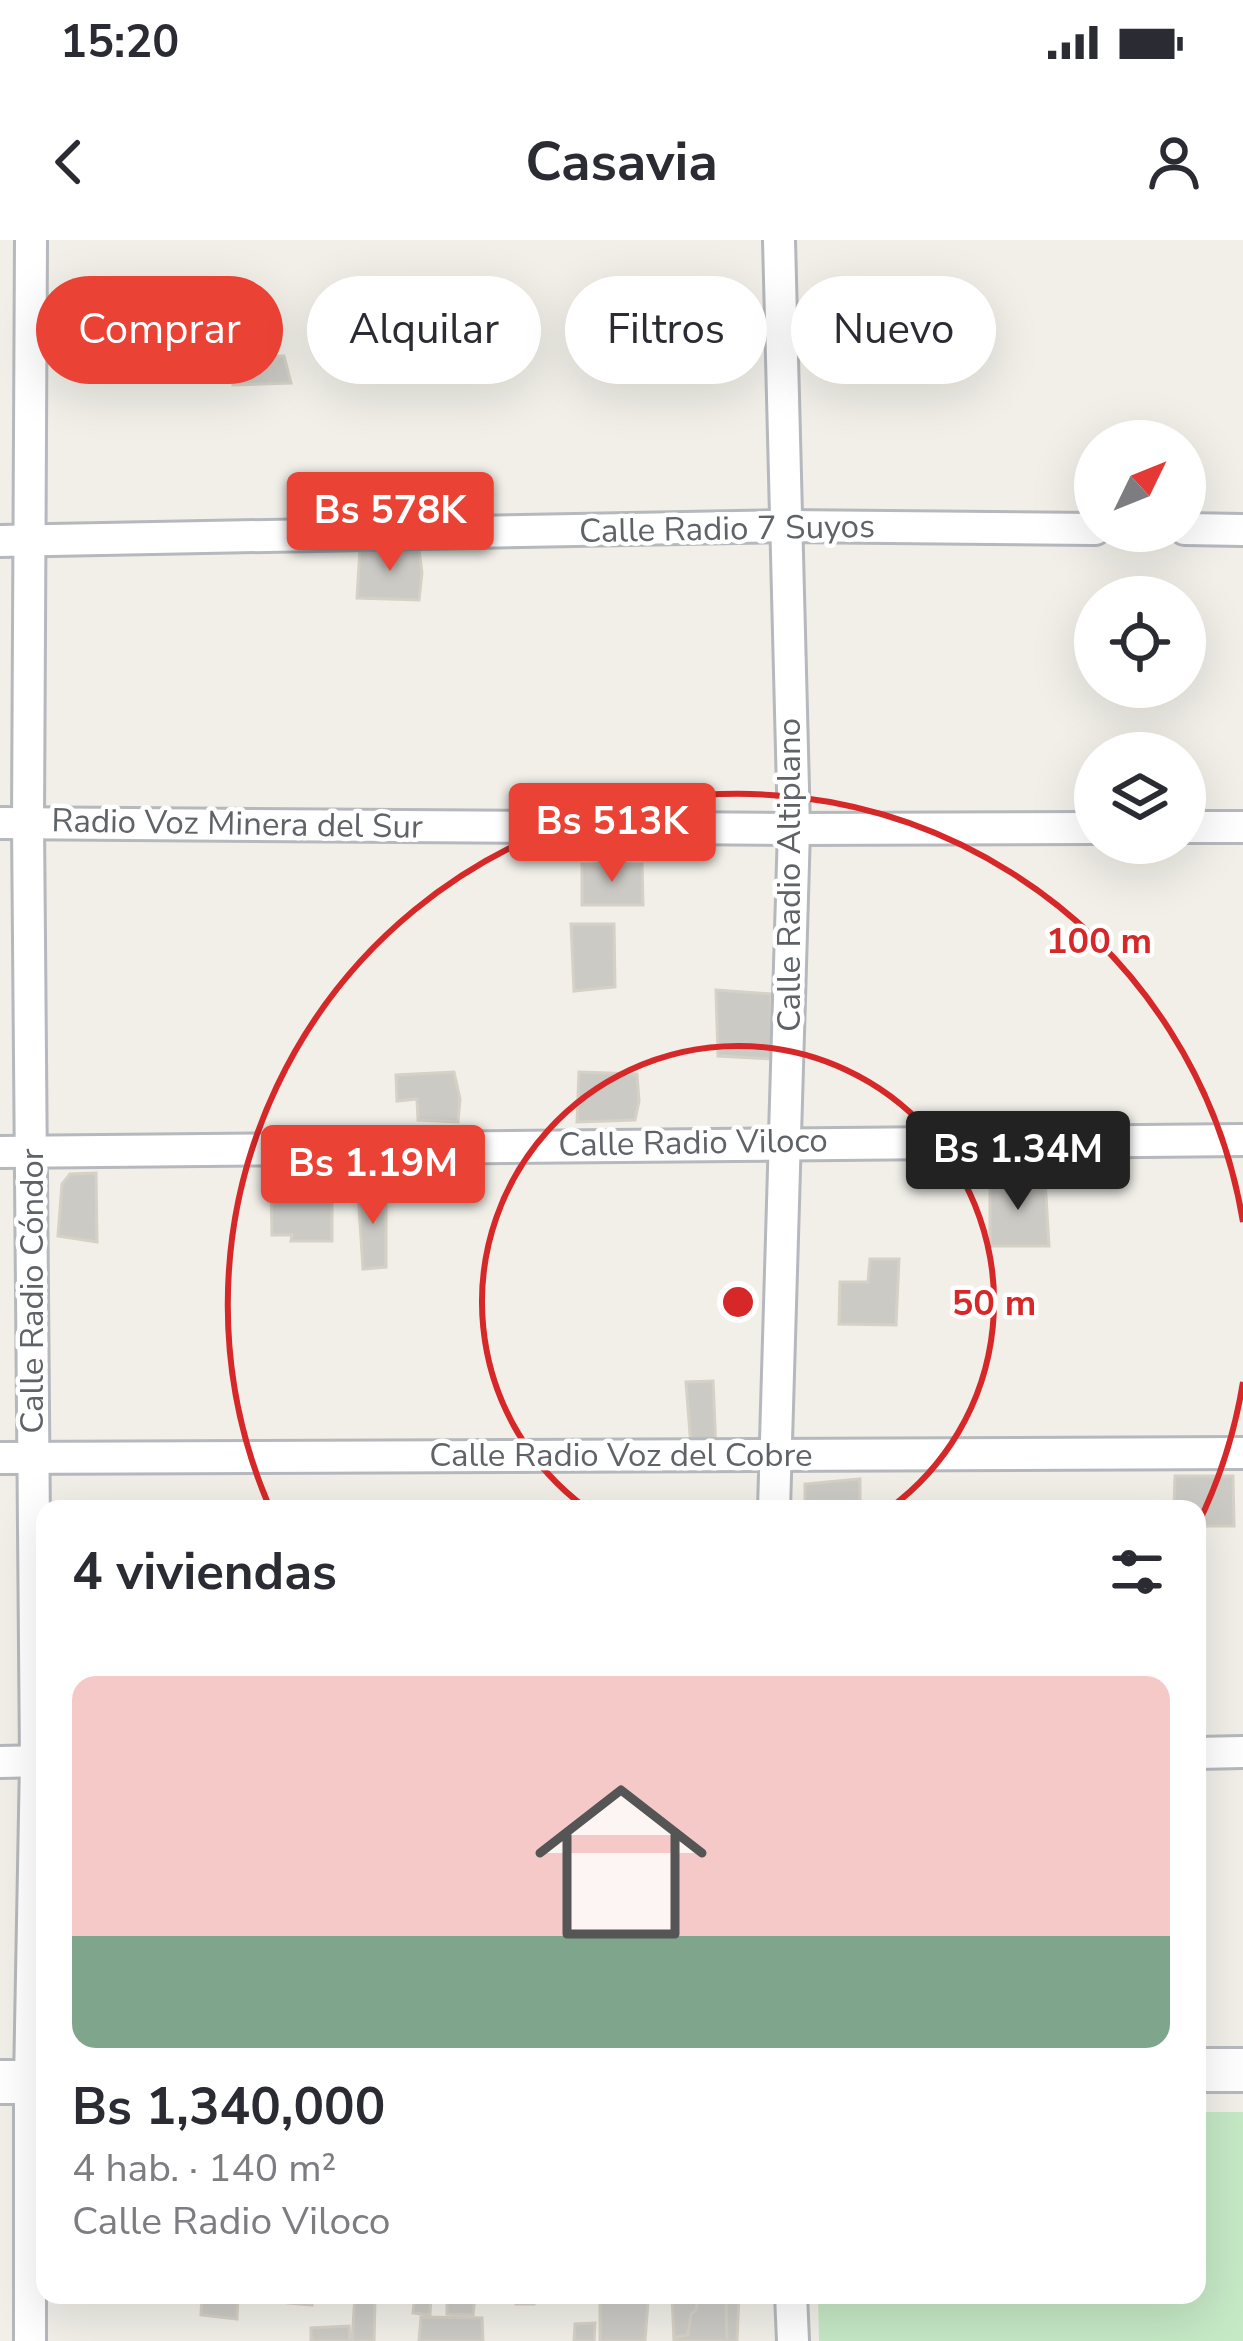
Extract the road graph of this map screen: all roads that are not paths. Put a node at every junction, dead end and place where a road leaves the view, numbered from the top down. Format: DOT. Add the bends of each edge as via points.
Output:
graph roads {
  1 [pos="31,240"];
  2 [pos="778,240"];
  3 [pos="784,526"];
  4 [pos="1074,529"];
  5 [pos="1206,529"];
  6 [pos="1243,530"];
  7 [pos="15,541"];
  8 [pos="14,823"];
  9 [pos="1206,827"];
  10 [pos="1243,827"];
  11 [pos="1074,828"];
  12 [pos="794,829"];
  13 [pos="1243,1140"];
  14 [pos="786,1142"];
  15 [pos="0,1152"];
  16 [pos="32,1152"];
  17 [pos="1243,1453"];
  18 [pos="773,1454"];
  19 [pos="0,1458"];
  20 [pos="34,1458"];
  21 [pos="774,1500"];
  22 [pos="36,1545"];
  23 [pos="1243,1752"];
  24 [pos="1206,1753"];
  25 [pos="36,1761"];
  26 [pos="0,1762"];
  27 [pos="36,1861"];
  28 [pos="1206,2070"];
  29 [pos="1243,2070"];
  30 [pos="25,2082"];
  31 [pos="791,2304"];
  32 [pos="31,2341"];
  33 [pos="793,2341"];
  1 -- 7 [label="street, Calle Radio Cóndor"];
  2 -- 3 [label="street, Calle Radio Altiplano"];
  3 -- 4 [label="street, Calle Radio 7 Suyos"];
  3 -- 7 [label="street, Calle Radio 7 Suyos"];
  3 -- 12 [label="street, Calle Radio Altiplano"];
  5 -- 6 [label="street"];
  7 -- 8 [label="street, Calle Radio Cóndor"];
  8 -- 12 [label="street, Radio Voz Minera del Sur"];
  8 -- 16 [label="street, Calle Radio Cóndor"];
  9 -- 10 [label="street"];
  11 -- 12 [label="street, Radio Voz Minera del Sur"];
  12 -- 14 [label="street, Calle Radio Altiplano"];
  13 -- 14 [label="street, Calle Radio Viloco"];
  14 -- 16 [label="street, Calle Radio Viloco"];
  14 -- 18 [label="street, Calle Radio Altiplano"];
  15 -- 16 [label="street, Calle Radio Viloco"];
  16 -- 20 [label="street, Calle Radio Cóndor"];
  17 -- 18 [label="street, Calle Radio Voz del Cobre"];
  18 -- 20 [label="street, Calle Radio Voz del Cobre"];
  18 -- 21 [label="street, Calle Radio Altiplano"];
  19 -- 20 [label="street, Calle Radio Voz del Cobre"];
  20 -- 22 [label="street, Calle Radio Cóndor"];
  23 -- 24 [label="street"];
  25 -- 26 [label="street"];
  27 -- 30 [label="street, Calle Radio Cóndor"];
  28 -- 29 [label="street"];
  30 -- 32 [label="street, Calle Radio Cóndor"];
  31 -- 33 [label="street"];
}
